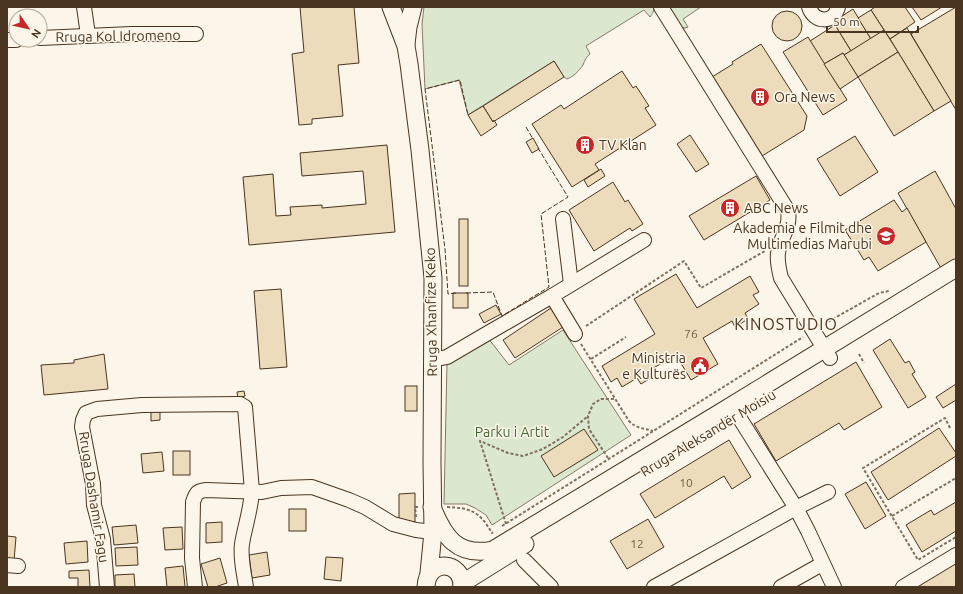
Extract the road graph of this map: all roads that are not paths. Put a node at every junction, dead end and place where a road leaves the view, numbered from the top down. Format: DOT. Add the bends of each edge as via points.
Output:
graph roads {
  1 [pos="84,7"];
  2 [pos="391,7"];
  3 [pos="413,7"];
  4 [pos="661,7"];
  5 [pos="809,7"];
  6 [pos="841,8"];
  7 [pos="196,34"];
  8 [pos="88,35"];
  9 [pos="48,38"];
  10 [pos="406,46"];
  11 [pos="563,219"];
  12 [pos="644,240"];
  13 [pos="956,268"];
  14 [pos="956,282"];
  15 [pos="571,284"];
  16 [pos="552,296"];
  17 [pos="575,334"];
  18 [pos="827,354"];
  19 [pos="432,360"];
  20 [pos="737,414"];
  21 [pos="252,491"];
  22 [pos="828,492"];
  23 [pos="438,507"];
  24 [pos="796,508"];
  25 [pos="433,532"];
  26 [pos="492,550"];
  27 [pos="956,555"];
  28 [pos="524,560"];
  29 [pos="822,564"];
  30 [pos="453,568"];
  31 [pos="428,580"];
  32 [pos="107,587"];
  33 [pos="194,587"];
  34 [pos="246,587"];
  35 [pos="462,587"];
  36 [pos="550,587"];
  37 [pos="654,587"];
  38 [pos="781,587"];
  39 [pos="834,587"];
  40 [pos="903,587"];
  1 -- 8 [label="street"];
  2 -- 10 [label="main road, Rruga Xhanfize Keko"];
  3 -- 10 [label="main road, Rruga Xhanfize Keko"];
  4 -- 18 [label="street" via="788,211 789,218 778,253 781,278"];
  5 -- 6 [label="street" via="813,15 824,20 835,15"];
  7 -- 8 [label="street, Rruga Kol Idromeno"];
  8 -- 9 [label="street, Rruga Kol Idromeno"];
  10 -- 19 [label="main road, Rruga Xhanfize Keko" via="433,278"];
  11 -- 15 [label="street"];
  12 -- 15 [label="street"];
  13 -- 18 [label="main road, Rruga Aleksandër Moisiu"];
  14 -- 18 [label="main road, Rruga Aleksandër Moisiu"];
  15 -- 16 [label="street"];
  16 -- 17 [label="street"];
  16 -- 19 [label="street" via="447,357"];
  18 -- 20 [label="main road, Rruga Aleksandër Moisiu"];
  18 -- 26 [label="main road, Rruga Aleksandër Moisiu" via="808,360 506,530"];
  19 -- 23 [label="main road, Rruga Xhanfize Keko"];
  20 -- 24 [label="street"];
  20 -- 35 [label="main road, Rruga Aleksandër Moisiu" via="489,566 469,579"];
  21 -- 25 [label="street" via="312,487 365,507 394,524"];
  21 -- 32 [label="street, Rruga Dashamir Fagu" via="245,407 240,404 142,405 97,409 86,413 82,420 82,428 102,539"];
  21 -- 33 [label="street" via="206,490 195,495 192,558"];
  21 -- 34 [label="street" via="252,502 242,545"];
  22 -- 24 [label="street"];
  23 -- 25 [label="main road, Rruga Xhanfize Keko"];
  23 -- 26 [label="main road" via="439,523 452,541 472,552"];
  24 -- 29 [label="street"];
  24 -- 37 [label="street"];
  25 -- 30 [label="main road"];
  25 -- 31 [label="main road, Rruga Xhanfize Keko"];
  26 -- 30 [label="main road" via="469,566"];
  27 -- 40 [label="street"];
  28 -- 36 [label="street"];
  29 -- 38 [label="street"];
  29 -- 39 [label="street"];
  30 -- 31 [label="main road" via="435,568"];
  30 -- 35 [label="main road" via="460,575"];
}
